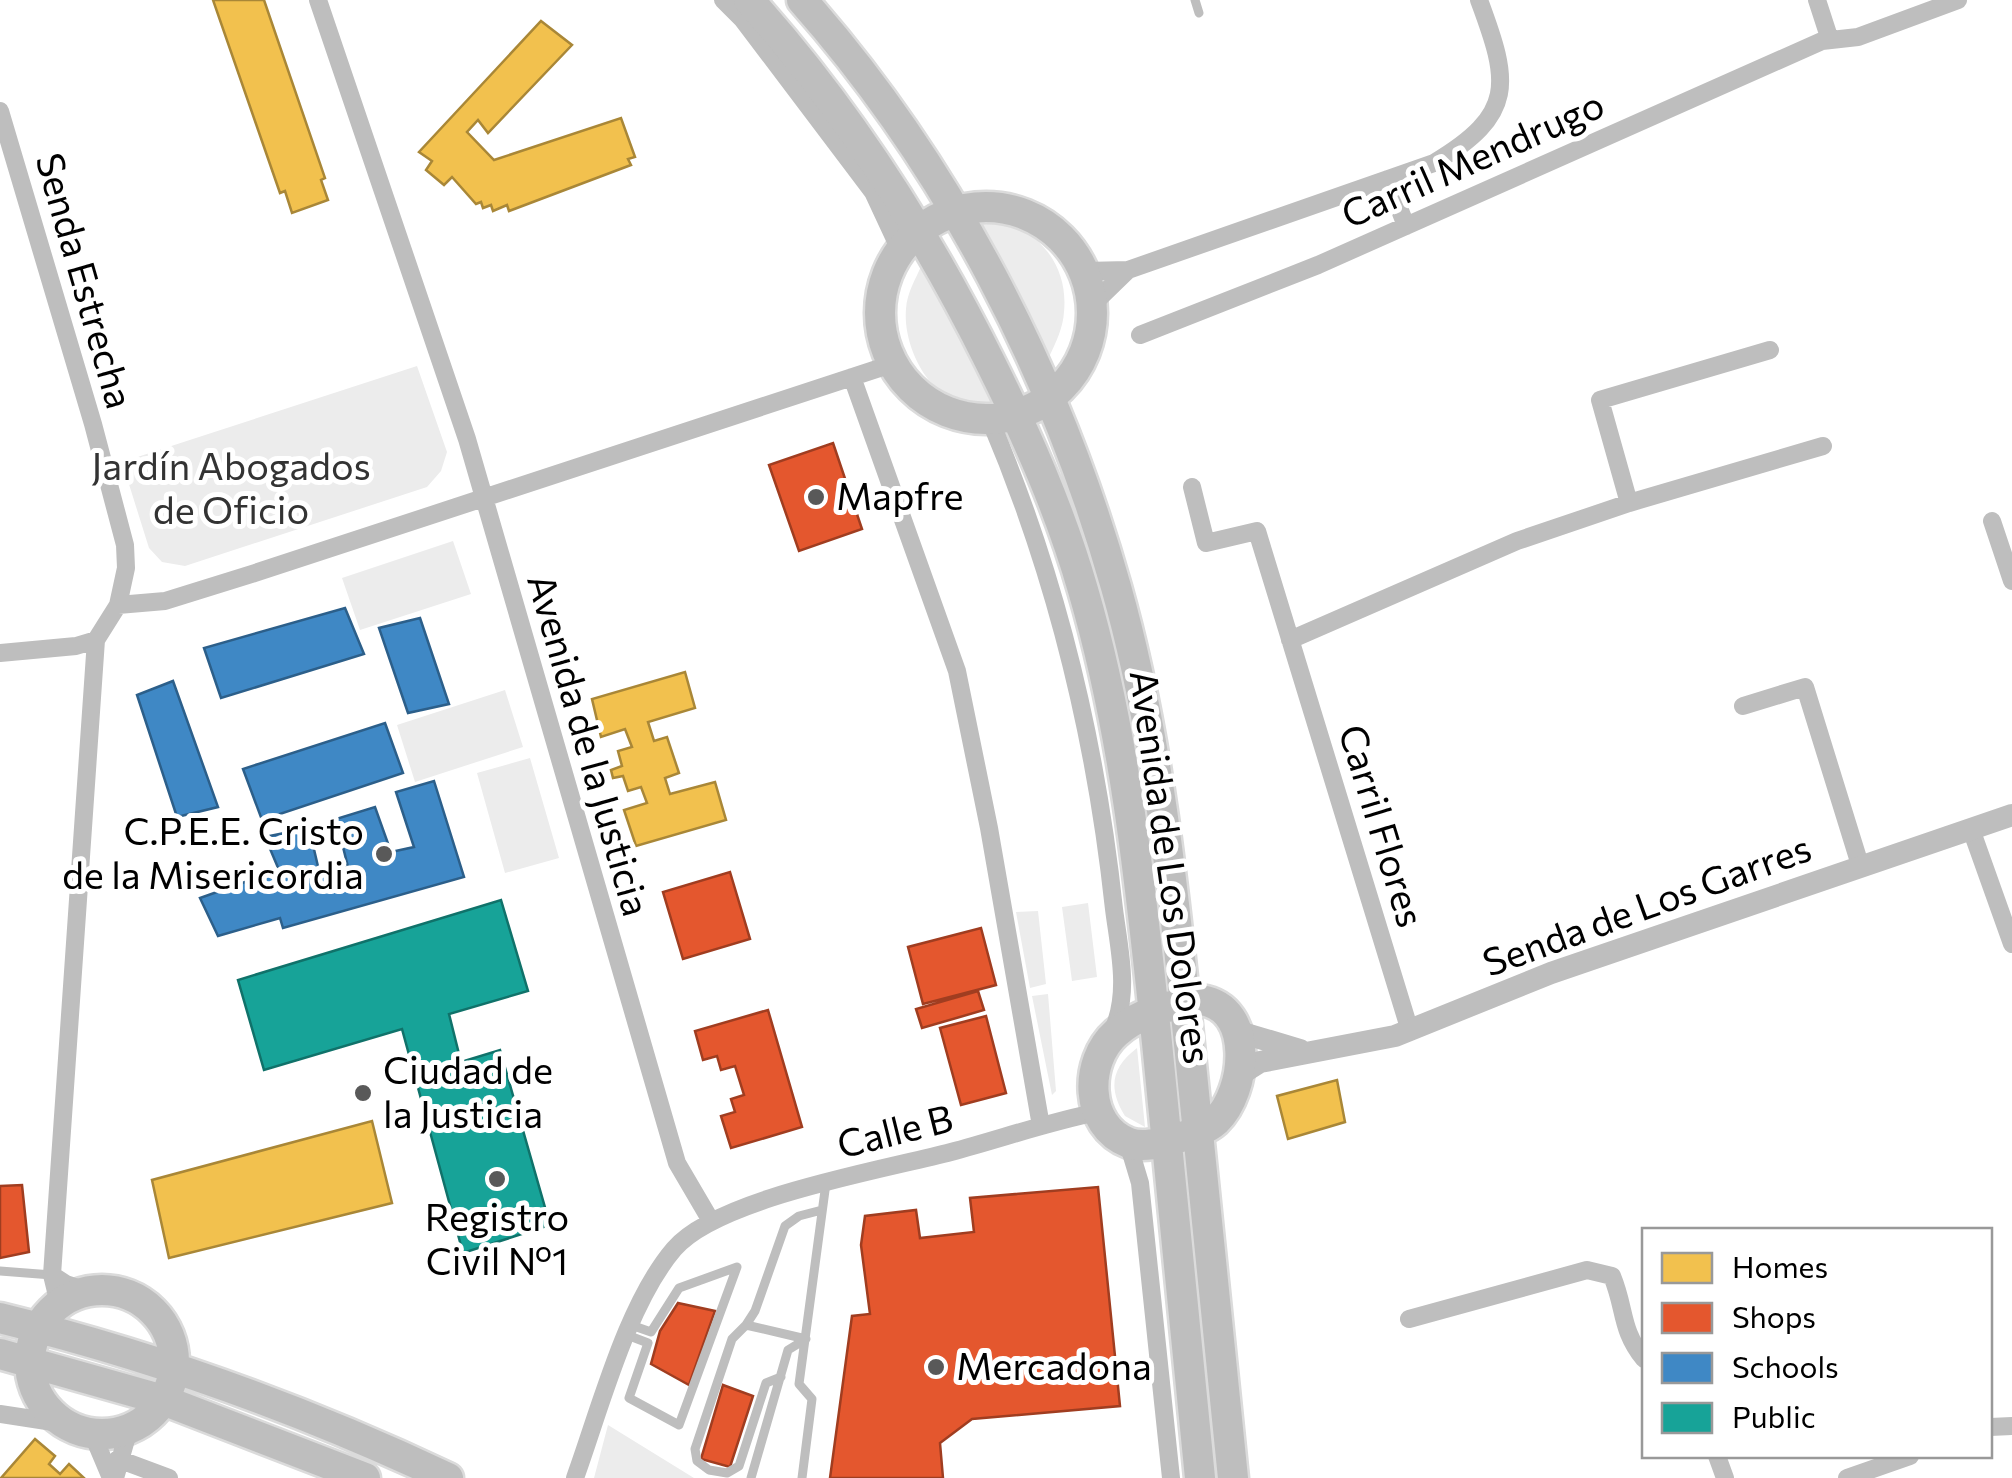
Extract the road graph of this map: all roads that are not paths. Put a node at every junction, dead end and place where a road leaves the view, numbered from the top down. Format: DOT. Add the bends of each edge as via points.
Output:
graph roads {
  1 [pos="318,0"];
  2 [pos="723,0"];
  3 [pos="749,0"];
  4 [pos="802,0"];
  5 [pos="1195,0"];
  6 [pos="1479,0"];
  7 [pos="1817,0"];
  8 [pos="1958,0"];
  9 [pos="1199,13"];
  10 [pos="1830,40"];
  11 [pos="0,111"];
  12 [pos="1388,180"];
  13 [pos="954,210"];
  14 [pos="1406,226"];
  15 [pos="910,240"];
  16 [pos="1128,270"];
  17 [pos="1085,271"];
  18 [pos="1093,304"];
  19 [pos="1140,335"];
  20 [pos="1770,350"];
  21 [pos="892,364"];
  22 [pos="852,377"];
  23 [pos="1049,399"];
  24 [pos="1004,418"];
  25 [pos="1823,446"];
  26 [pos="1192,487"];
  27 [pos="484,498"];
  28 [pos="1628,503"];
  29 [pos="1992,521"];
  30 [pos="2012,581"];
  31 [pos="118,605"];
  32 [pos="96,640"];
  33 [pos="1290,640"];
  34 [pos="0,653"];
  35 [pos="1742,706"];
  36 [pos="2012,815"];
  37 [pos="1971,829"];
  38 [pos="1861,868"];
  39 [pos="2012,944"];
  40 [pos="1184,1002"];
  41 [pos="1154,1012"];
  42 [pos="1236,1031"];
  43 [pos="1410,1031"];
  44 [pos="1107,1042"];
  45 [pos="1304,1051"];
  46 [pos="1242,1074"];
  47 [pos="1098,1112"];
  48 [pos="1041,1126"];
  49 [pos="1198,1132"];
  50 [pos="1166,1141"];
  51 [pos="1128,1142"];
  52 [pos="826,1183"];
  53 [pos="822,1210"];
  54 [pos="711,1221"];
  55 [pos="0,1272"];
  56 [pos="56,1289"];
  57 [pos="0,1318"];
  58 [pos="1408,1319"];
  59 [pos="746,1325"];
  60 [pos="39,1328"];
  61 [pos="629,1330"];
  62 [pos="806,1339"];
  63 [pos="0,1354"];
  64 [pos="1642,1356"];
  65 [pos="30,1360"];
  66 [pos="174,1366"];
  67 [pos="780,1377"];
  68 [pos="163,1400"];
  69 [pos="0,1414"];
  70 [pos="79,1428"];
  71 [pos="129,1429"];
  72 [pos="1904,1458"];
  73 [pos="115,1472"];
  74 [pos="169,1478"];
  75 [pos="365,1478"];
  76 [pos="448,1478"];
  77 [pos="575,1478"];
  78 [pos="751,1478"];
  79 [pos="802,1478"];
  80 [pos="1171,1478"];
  81 [pos="1200,1478"];
  82 [pos="1233,1478"];
  83 [pos="1847,1478"];
  1 -- 27 [label="street, Avenida de la Justicia"];
  2 -- 15 [label="street"];
  3 -- 15 [label="main road, Avenida de Los Dolores" via="830,97"];
  4 -- 13 [label="main road, Avenida de Los Dolores" via="872,85"];
  5 -- 9 [label="lane"];
  6 -- 12 [label="street" via="1500,79 1488,123 1434,163"];
  7 -- 10 [label="street"];
  8 -- 10 [label="street, Carril Mendrugo" via="1858,37"];
  10 -- 14 [label="street, Carril Mendrugo"];
  11 -- 31 [label="street, Senda Estrecha" via="125,544"];
  12 -- 14 [label="street"];
  12 -- 16 [label="street"];
  13 -- 15 [label="main road"];
  13 -- 17 [label="main road" via="993,205 1022,211 1049,225"];
  13 -- 23 [label="main road, Avenida de Los Dolores"];
  14 -- 19 [label="street, Carril Mendrugo"];
  15 -- 21 [label="main road" via="886,276 880,306"];
  15 -- 24 [label="main road, Avenida de Los Dolores"];
  16 -- 17 [label="street"];
  16 -- 18 [label="street"];
  17 -- 18 [label="main road"];
  18 -- 23 [label="main road" via="1091,336 1079,366"];
  20 -- 28 [label="street" via="1600,400"];
  21 -- 22 [label="street"];
  21 -- 24 [label="main road" via="934,405 966,418"];
  22 -- 27 [label="street"];
  22 -- 48 [label="street" via="957,670"];
  23 -- 24 [label="main road"];
  23 -- 40 [label="main road, Avenida de Los Dolores" via="1086,490 1136,664 1161,794"];
  24 -- 41 [label="main road, Avenida de Los Dolores" via="1067,537 1113,710"];
  24 -- 44 [label="street" via="1074,670 1094,775 1122,990"];
  25 -- 28 [label="street"];
  26 -- 33 [label="street, Carril Flores" via="1206,543 1258,531"];
  27 -- 31 [label="street" via="184,596"];
  27 -- 54 [label="street, Avenida de la Justicia" via="677,1163"];
  28 -- 33 [label="street" via="1517,540"];
  29 -- 30 [label="street"];
  31 -- 32 [label="street, Senda Estrecha"];
  32 -- 34 [label="street"];
  32 -- 56 [label="street"];
  33 -- 43 [label="street, Carril Flores"];
  35 -- 38 [label="street" via="1806,687"];
  36 -- 37 [label="street, Senda de Los Garres"];
  37 -- 38 [label="street, Senda de Los Garres"];
  37 -- 39 [label="street"];
  38 -- 43 [label="street, Senda de Los Garres" via="1551,974"];
  40 -- 41 [label="main road"];
  40 -- 42 [label="main road" via="1211,1002"];
  40 -- 49 [label="main road, Avenida de Los Dolores"];
  41 -- 44 [label="main road"];
  41 -- 50 [label="main road, Avenida de Los Dolores"];
  42 -- 45 [label="street"];
  42 -- 46 [label="main road"];
  43 -- 45 [label="street, Senda de Los Garres"];
  44 -- 47 [label="main road" via="1094,1076"];
  45 -- 46 [label="street"];
  46 -- 49 [label="main road" via="1224,1111"];
  47 -- 48 [label="street, Calle B"];
  47 -- 51 [label="main road"];
  48 -- 52 [label="street, Calle B"];
  49 -- 50 [label="main road"];
  49 -- 82 [label="main road, Avenida de Los Dolores"];
  50 -- 51 [label="main road"];
  50 -- 81 [label="main road, Avenida de Los Dolores"];
  51 -- 80 [label="street" via="1140,1183"];
  52 -- 53 [label="lane"];
  52 -- 54 [label="street, Calle B"];
  53 -- 59 [label="lane" via="785,1226"];
  53 -- 62 [label="lane"];
  54 -- 61 [label="street" via="672,1250 648,1282"];
  55 -- 56 [label="lane"];
  56 -- 60 [label="main road"];
  56 -- 66 [label="main road" via="120,1293 149,1307 168,1334"];
  57 -- 60 [label="main road"];
  58 -- 64 [label="street" via="1586,1270 1612,1276 1627,1337"];
  59 -- 62 [label="lane"];
  59 -- 67 [label="lane" via="732,1338 695,1449 698,1462 726,1474 739,1466 766,1382"];
  60 -- 65 [label="main road"];
  60 -- 66 [label="main road"];
  61 -- 61 [label="lane" via="648,1343 629,1398 679,1425 737,1266 679,1288 650,1332"];
  61 -- 77 [label="street"];
  62 -- 67 [label="lane" via="788,1350"];
  62 -- 79 [label="lane" via="799,1384 812,1399"];
  63 -- 65 [label="main road"];
  65 -- 68 [label="main road"];
  65 -- 70 [label="main road" via="40,1397"];
  66 -- 68 [label="main road"];
  66 -- 76 [label="main road"];
  67 -- 78 [label="lane"];
  68 -- 71 [label="main road"];
  68 -- 75 [label="main road"];
  69 -- 70 [label="street"];
  70 -- 71 [label="main road" via="111,1434"];
  70 -- 73 [label="street"];
  71 -- 73 [label="street"];
  72 -- 83 [label="street"];
  73 -- 74 [label="street"];
}
